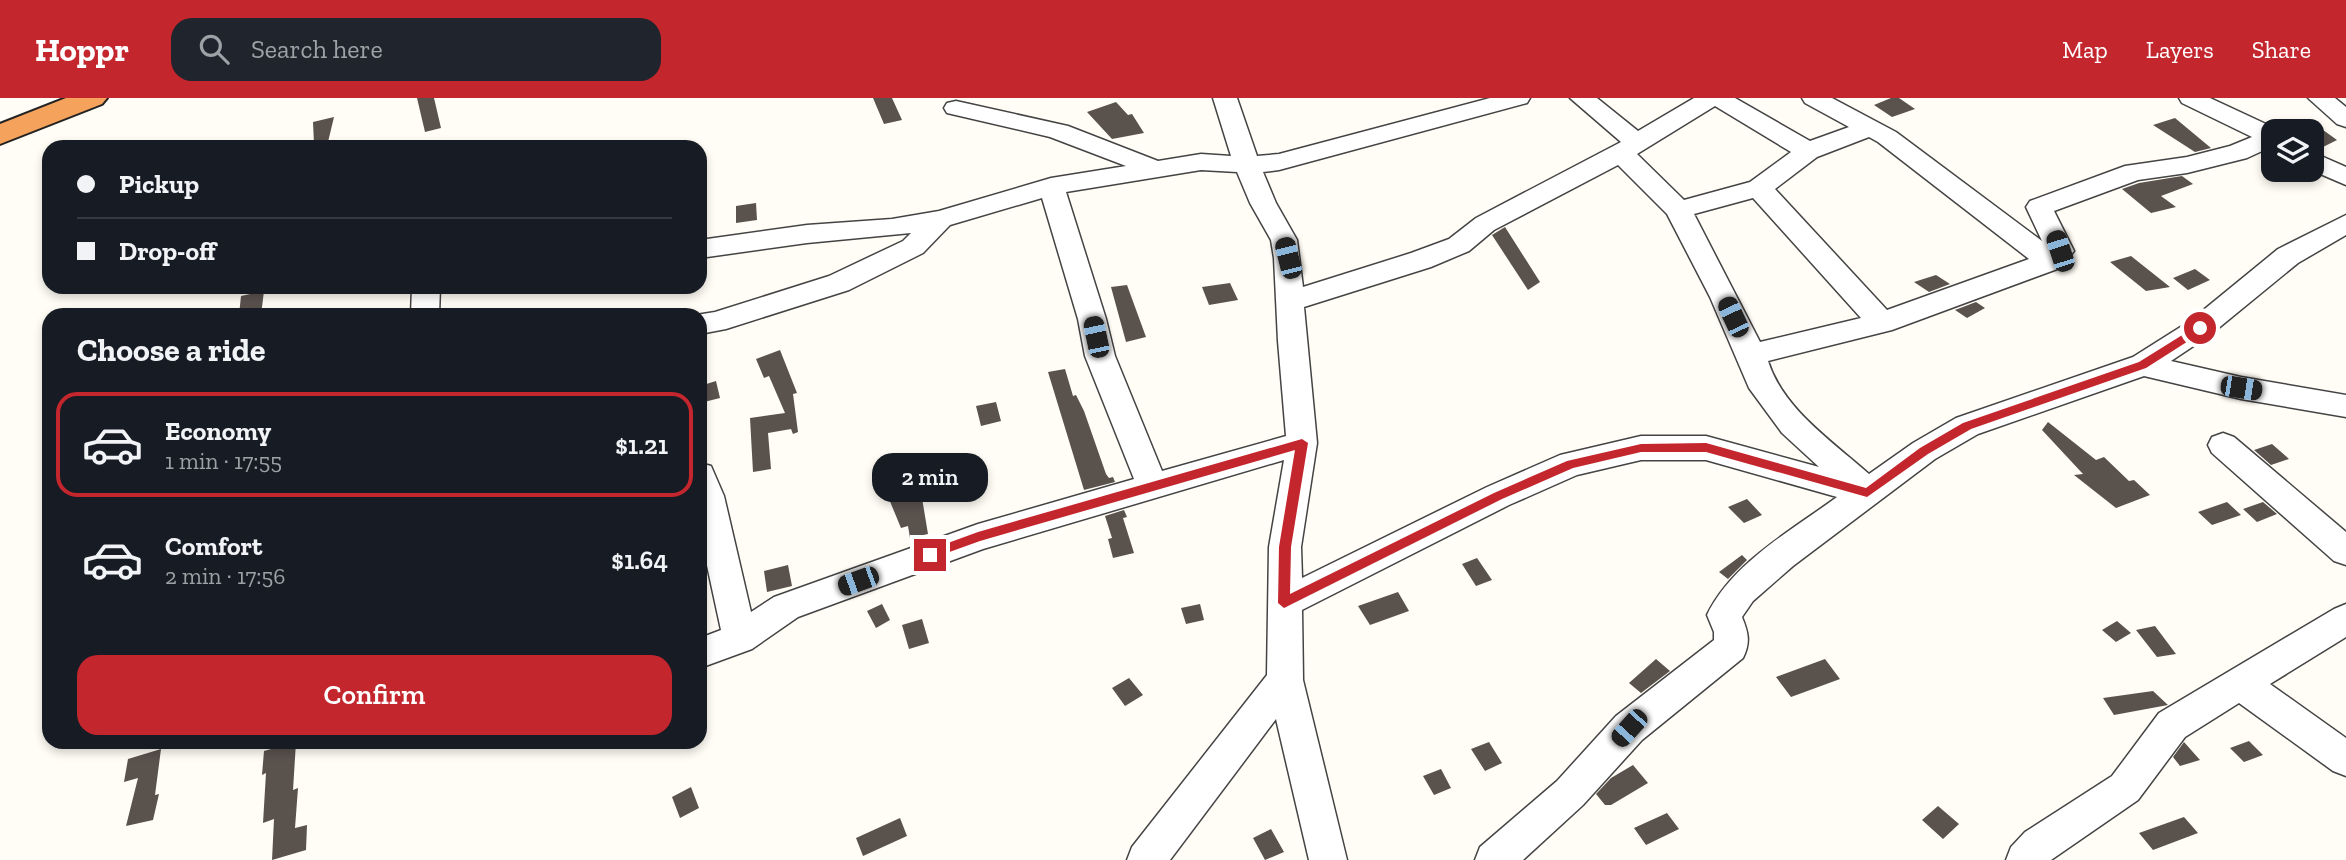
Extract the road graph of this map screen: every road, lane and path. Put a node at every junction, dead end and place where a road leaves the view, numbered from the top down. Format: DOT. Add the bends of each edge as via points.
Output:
graph roads {
  1 [pos="92,98"];
  2 [pos="1225,98"];
  3 [pos="1518,98"];
  4 [pos="1582,98"];
  5 [pos="1711,98"];
  6 [pos="1718,98"];
  7 [pos="1814,98"];
  8 [pos="2191,98"];
  9 [pos="2320,98"];
  10 [pos="956,108"];
  11 [pos="2346,119"];
  12 [pos="1870,128"];
  13 [pos="2261,131"];
  14 [pos="0,135"];
  15 [pos="2261,142"];
  16 [pos="1629,148"];
  17 [pos="1808,151"];
  18 [pos="1247,165"];
  19 [pos="2324,166"];
  20 [pos="1157,170"];
  21 [pos="2346,177"];
  22 [pos="1051,186"];
  23 [pos="1759,188"];
  24 [pos="1678,210"];
  25 [pos="941,219"];
  26 [pos="2346,224"];
  27 [pos="707,248"];
  28 [pos="2050,261"];
  29 [pos="1290,301"];
  30 [pos="707,323"];
  31 [pos="1882,323"];
  32 [pos="1751,355"];
  33 [pos="2143,365"];
  34 [pos="2346,406"];
  35 [pos="1302,443"];
  36 [pos="2223,445"];
  37 [pos="1153,487"];
  38 [pos="707,491"];
  39 [pos="1867,493"];
  40 [pos="2346,551"];
  41 [pos="1284,603"];
  42 [pos="2346,619"];
  43 [pos="740,638"];
  44 [pos="707,650"];
  45 [pos="1285,680"];
  46 [pos="2240,683"];
  47 [pos="2346,759"];
  48 [pos="1146,860"];
  49 [pos="1328,860"];
  50 [pos="1494,860"];
  51 [pos="2025,860"];
  1 -- 14 [label="highway"];
  2 -- 18 [label="street"];
  3 -- 18 [label="street" via="1332,149"];
  4 -- 16 [label="street"];
  5 -- 16 [label="street"];
  6 -- 17 [label="street"];
  7 -- 12 [label="street"];
  8 -- 13 [label="street"];
  9 -- 11 [label="street"];
  10 -- 20 [label="street" via="1111,148"];
  12 -- 17 [label="street"];
  12 -- 28 [label="street" via="1912,154"];
  15 -- 28 [label="street" via="2187,165 2134,172 2039,207 2060,251"];
  16 -- 24 [label="street"];
  16 -- 29 [label="street" via="1485,224 1459,246"];
  17 -- 23 [label="street"];
  18 -- 20 [label="street" via="1201,162"];
  18 -- 29 [label="street" via="1284,240"];
  19 -- 21 [label="street"];
  20 -- 22 [label="street"];
  22 -- 25 [label="street"];
  22 -- 37 [label="street" via="1100,356"];
  23 -- 24 [label="street"];
  23 -- 31 [label="street"];
  24 -- 32 [label="street"];
  25 -- 27 [label="street"];
  25 -- 30 [label="street" via="913,247 839,283"];
  26 -- 33 [label="street" via="2288,256 2200,328"];
  28 -- 31 [label="street"];
  29 -- 35 [label="street"];
  31 -- 32 [label="street"];
  32 -- 39 [label="street" via="1759,380 1793,425"];
  33 -- 34 [label="street"];
  33 -- 39 [label="street" via="1967,426"];
  35 -- 37 [label="street"];
  35 -- 41 [label="street" via="1285,547"];
  36 -- 40 [label="street"];
  37 -- 43 [label="street" via="978,537 786,607"];
  38 -- 43 [label="street"];
  39 -- 41 [label="street" via="1706,447 1641,448 1571,464"];
  39 -- 50 [label="street" via="1781,556 1741,592 1724,615 1731,648 1629,728 1570,793"];
  41 -- 45 [label="street"];
  42 -- 46 [label="street"];
  43 -- 44 [label="street"];
  45 -- 48 [label="street"];
  45 -- 49 [label="street"];
  46 -- 47 [label="street"];
  46 -- 51 [label="street" via="2172,725 2125,788 2039,845"];
}
